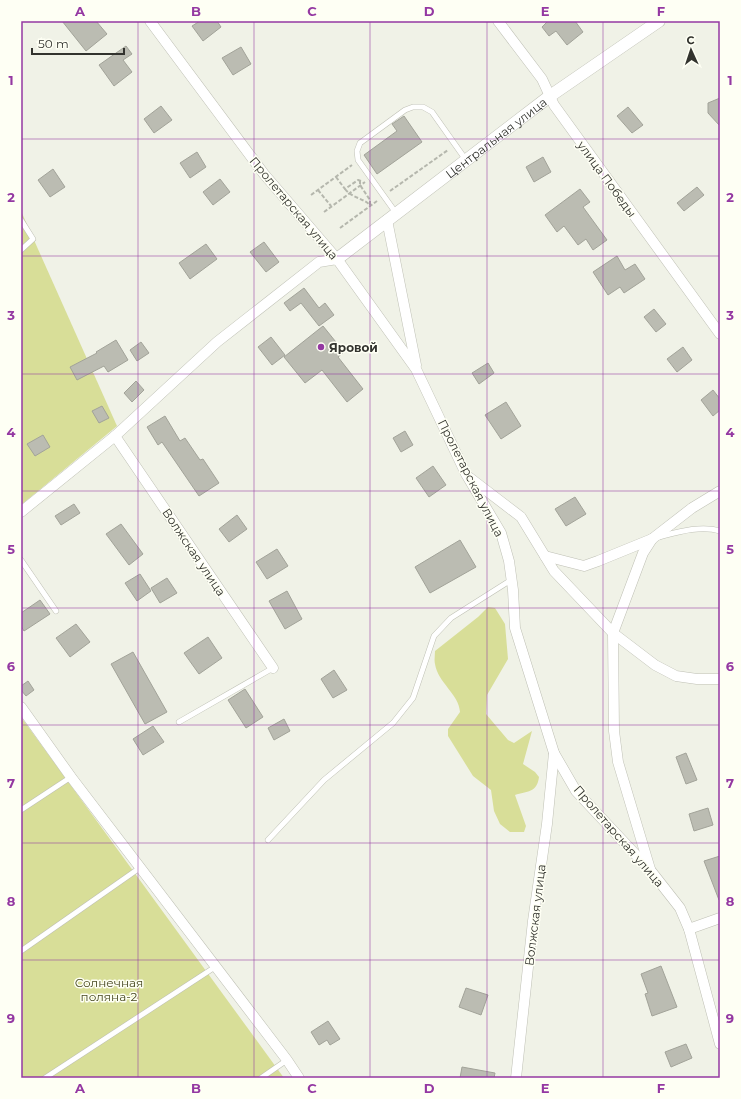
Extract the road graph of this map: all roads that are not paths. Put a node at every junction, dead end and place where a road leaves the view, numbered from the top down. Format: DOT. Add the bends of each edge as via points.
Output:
graph roads {
  1 [pos="150,21"];
  2 [pos="498,21"];
  3 [pos="659,21"];
  4 [pos="550,96"];
  5 [pos="466,160"];
  6 [pos="391,217"];
  7 [pos="21,220"];
  8 [pos="21,250"];
  9 [pos="337,259"];
  10 [pos="720,334"];
  11 [pos="416,370"];
  12 [pos="115,436"];
  13 [pos="466,474"];
  14 [pos="720,491"];
  15 [pos="21,512"];
  16 [pos="720,531"];
  17 [pos="652,539"];
  18 [pos="545,556"];
  19 [pos="21,560"];
  20 [pos="512,580"];
  21 [pos="56,611"];
  22 [pos="613,633"];
  23 [pos="273,668"];
  24 [pos="720,679"];
  25 [pos="21,707"];
  26 [pos="179,722"];
  27 [pos="554,753"];
  28 [pos="71,777"];
  29 [pos="21,810"];
  30 [pos="268,840"];
  31 [pos="141,868"];
  32 [pos="651,871"];
  33 [pos="720,918"];
  34 [pos="689,929"];
  35 [pos="21,951"];
  36 [pos="215,967"];
  37 [pos="720,1044"];
  38 [pos="287,1060"];
  39 [pos="45,1078"];
  40 [pos="261,1078"];
  41 [pos="299,1078"];
  42 [pos="516,1078"];
  1 -- 9 [label="street, Пролетарская улица" via="264,174"];
  2 -- 4 [label="street, улица Победы" via="542,79"];
  3 -- 4 [label="street, Центральная улица"];
  4 -- 5 [label="street, Центральная улица"];
  4 -- 10 [label="street, улица Победы"];
  5 -- 6 [label="street, Центральная улица"];
  5 -- 6 [label="lane" via="432,112 423,107 405,110 360,143 357,151 358,160 383,196"];
  6 -- 9 [label="street, Центральная улица"];
  6 -- 11 [label="street"];
  7 -- 8 [label="lane" via="33,239"];
  9 -- 11 [label="street, Пролетарская улица"];
  9 -- 12 [label="street" via="319,262 217,342"];
  11 -- 13 [label="street, Пролетарская улица"];
  12 -- 15 [label="street"];
  12 -- 23 [label="street, Волжская улица"];
  13 -- 18 [label="street" via="522,517"];
  13 -- 20 [label="street, Пролетарская улица" via="501,533"];
  14 -- 17 [label="street" via="692,508"];
  16 -- 17 [label="lane" via="712,528 684,531"];
  17 -- 18 [label="street" via="584,566"];
  17 -- 22 [label="street" via="643,553"];
  18 -- 22 [label="street" via="554,571"];
  19 -- 21 [label="lane"];
  20 -- 27 [label="street, Пролетарская улица" via="515,628"];
  20 -- 30 [label="lane" via="451,618 434,636 413,698 393,723 324,780"];
  22 -- 24 [label="street" via="655,665 676,676"];
  22 -- 32 [label="street" via="614,731 618,762"];
  23 -- 26 [label="lane"];
  25 -- 28 [label="street"];
  27 -- 32 [label="street, Пролетарская улица" via="576,791"];
  27 -- 42 [label="street, Волжская улица"];
  28 -- 29 [label="lane"];
  28 -- 31 [label="street"];
  31 -- 35 [label="lane"];
  31 -- 36 [label="street"];
  32 -- 34 [label="street, Пролетарская улица" via="680,908"];
  33 -- 34 [label="street"];
  34 -- 37 [label="street, Пролетарская улица"];
  36 -- 38 [label="street"];
  36 -- 39 [label="lane"];
  38 -- 40 [label="lane"];
  38 -- 41 [label="street"];
}
